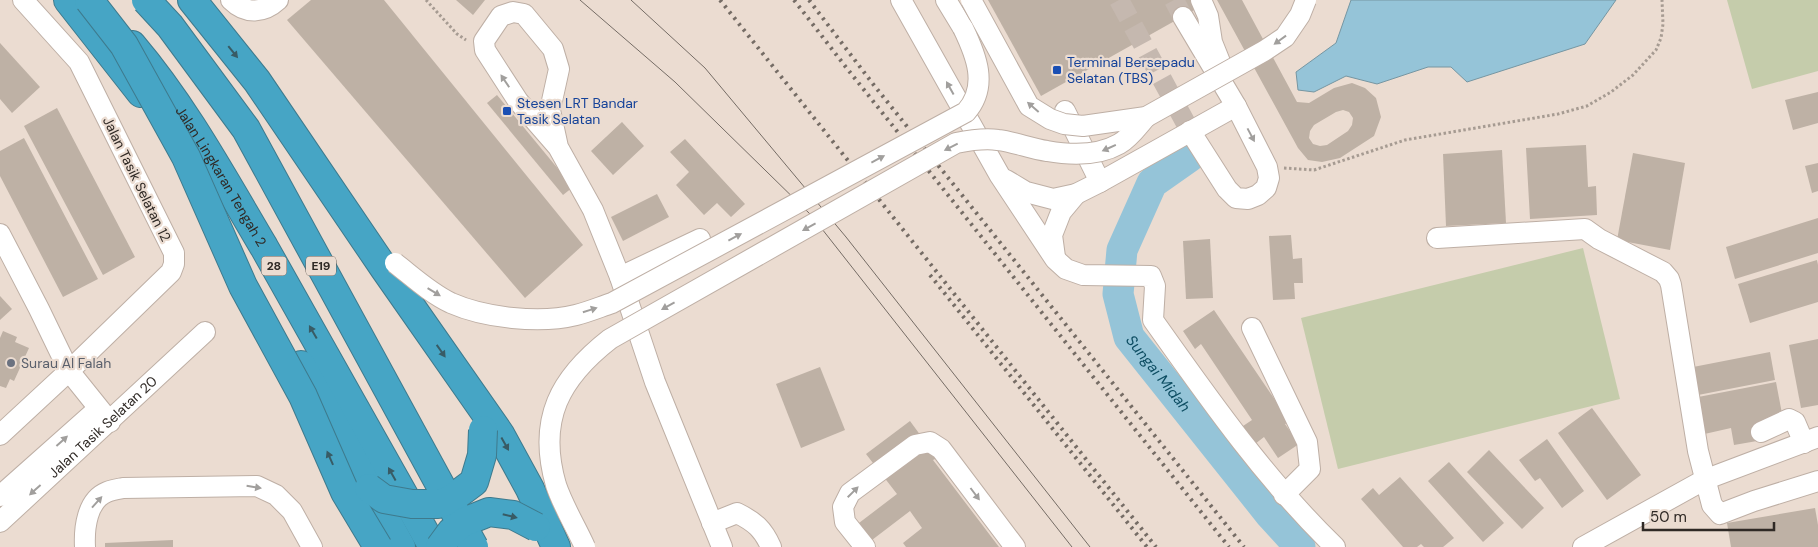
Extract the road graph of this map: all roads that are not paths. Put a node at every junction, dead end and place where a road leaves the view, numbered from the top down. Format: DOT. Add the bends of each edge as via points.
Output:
graph roads {
  1 [pos="23,0"];
  2 [pos="68,0"];
  3 [pos="89,0"];
  4 [pos="93,0"];
  5 [pos="147,0"];
  6 [pos="192,0"];
  7 [pos="278,0"];
  8 [pos="901,0"];
  9 [pos="946,0"];
  10 [pos="956,0"];
  11 [pos="971,0"];
  12 [pos="1201,0"];
  13 [pos="1306,0"];
  14 [pos="234,2"];
  15 [pos="1183,17"];
  16 [pos="212,25"];
  17 [pos="963,28"];
  18 [pos="1220,74"];
  19 [pos="258,81"];
  20 [pos="1172,98"];
  21 [pos="1236,106"];
  22 [pos="1065,111"];
  23 [pos="1146,117"];
  24 [pos="1190,131"];
  25 [pos="558,147"];
  26 [pos="1000,176"];
  27 [pos="1100,182"];
  28 [pos="1076,194"];
  29 [pos="0,234"];
  30 [pos="1437,238"];
  31 [pos="700,239"];
  32 [pos="1055,259"];
  33 [pos="620,277"];
  34 [pos="1252,328"];
  35 [pos="206,332"];
  36 [pos="69,372"];
  37 [pos="104,416"];
  38 [pos="480,417"];
  39 [pos="1761,432"];
  40 [pos="0,435"];
  41 [pos="1811,440"];
  42 [pos="1704,480"];
  43 [pos="1818,481"];
  44 [pos="369,488"];
  45 [pos="1284,495"];
  46 [pos="0,496"];
  47 [pos="0,522"];
  48 [pos="712,523"];
  49 [pos="543,537"];
  50 [pos="85,547"];
  51 [pos="312,547"];
  52 [pos="378,547"];
  53 [pos="401,547"];
  54 [pos="433,547"];
  55 [pos="440,547"];
  56 [pos="474,547"];
  57 [pos="486,547"];
  58 [pos="556,547"];
  59 [pos="585,547"];
  60 [pos="722,547"];
  61 [pos="771,547"];
  62 [pos="865,547"];
  63 [pos="1015,547"];
  64 [pos="1335,547"];
  65 [pos="1583,547"];
  1 -- 36 [label="street, Jalan Tasik Selatan 12" via="79,62 174,253 171,272"];
  2 -- 44 [label="highway" via="137,88 249,271"];
  52 -- 3 [label="highway, one-way, bridge" via="345,492 303,396 243,286 186,157 124,45"];
  54 -- 4 [label="highway, Jalan Lingkaran Tengah 2 / 28, one-way" via="215,163 154,71"];
  5 -- 56 [label="highway, E19, bridge" via="246,129"];
  5 -- 57 [label="highway" via="222,92 278,178"];
  6 -- 16 [label="highway"];
  7 -- 14 [label="street" via="270,8 259,11"];
  26 -- 8 [label="street, one-way"];
  9 -- 17 [label="street"];
  10 -- 17 [label="street"];
  23 -- 11 [label="street, one-way, bridge" via="1083,126 1050,119 1029,106"];
  12 -- 18 [label="street" via="1208,16"];
  13 -- 18 [label="street, one-way, bridge" via="1285,38"];
  14 -- 16 [label="street"];
  15 -- 18 [label="street"];
  16 -- 19 [label="highway, one-way"];
  19 -- 17 [label="street, one-way, bridge" via="395,263 424,287 451,303 477,312 503,317 553,318 612,303 966,112 977,92 979,78 975,53"];
  18 -- 20 [label="street"];
  18 -- 21 [label="street"];
  18 -- 23 [label="street, bridge"];
  19 -- 38 [label="highway, one-way"];
  21 -- 24 [label="street"];
  21 -- 24 [label="street, one-way" via="1267,167 1269,178 1266,188 1258,195 1248,199 1236,198"];
  22 -- 27 [label="street"];
  23 -- 59 [label="street, one-way, bridge" via="1120,144 1102,152 1048,151 1000,140 977,139 956,143 610,339 588,356 571,376 552,417 551,463 557,486"];
  24 -- 27 [label="street"];
  25 -- 25 [label="street, one-way" via="518,101 484,50 484,42 501,16 513,12 524,14 553,49 558,69 550,110"];
  25 -- 33 [label="street" via="593,210"];
  26 -- 28 [label="street" via="1026,192 1053,199"];
  26 -- 32 [label="street"];
  27 -- 28 [label="street"];
  28 -- 32 [label="street" via="1061,212 1052,235"];
  29 -- 36 [label="street"];
  30 -- 42 [label="street" via="1585,228 1599,239 1663,272 1671,286"];
  31 -- 33 [label="street"];
  32 -- 45 [label="street" via="1066,270 1083,275 1151,276 1156,286 1153,320 1234,434"];
  33 -- 48 [label="street" via="656,382"];
  34 -- 45 [label="street" via="1307,442 1310,469"];
  35 -- 37 [label="street, Jalan Tasik Selatan 20"];
  36 -- 37 [label="street"];
  36 -- 40 [label="street, Jalan Tasik Selatan 12"];
  46 -- 37 [label="street, Jalan Tasik Selatan 20, one-way"];
  37 -- 47 [label="street, Jalan Tasik Selatan 20, one-way"];
  38 -- 44 [label="highway, bridge" via="482,455 474,482 450,500 438,504 412,504 384,499"];
  38 -- 58 [label="highway, one-way" via="500,434"];
  39 -- 41 [label="street" via="1789,419"];
  41 -- 42 [label="street"];
  42 -- 43 [label="street" via="1712,505 1720,514"];
  42 -- 65 [label="street"];
  44 -- 53 [label="highway"];
  45 -- 64 [label="street"];
  48 -- 60 [label="street"];
  48 -- 61 [label="street" via="737,513 754,522"];
  55 -- 49 [label="highway, one-way, bridge" via="464,522 489,512 513,515"];
  50 -- 51 [label="street, one-way" via="88,514 106,492 123,488 257,486 276,495 292,511"];
  62 -- 63 [label="street, one-way" via="845,522 843,507 850,493 915,445 930,442 941,449"];
}
